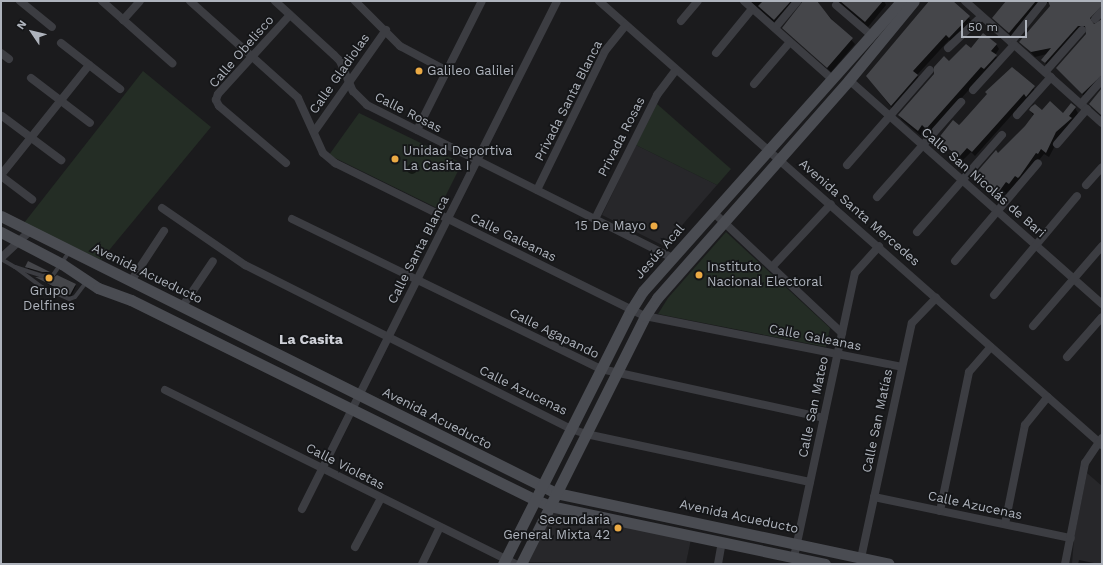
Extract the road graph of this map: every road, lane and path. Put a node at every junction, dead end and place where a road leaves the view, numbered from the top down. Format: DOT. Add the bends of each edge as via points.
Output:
graph roads {
  1 [pos="20,1"];
  2 [pos="102,1"];
  3 [pos="140,1"];
  4 [pos="190,1"];
  5 [pos="275,1"];
  6 [pos="355,1"];
  7 [pos="482,1"];
  8 [pos="557,1"];
  9 [pos="599,1"];
  10 [pos="698,1"];
  11 [pos="744,1"];
  12 [pos="798,1"];
  13 [pos="901,1"];
  14 [pos="914,1"];
  15 [pos="965,1"];
  16 [pos="1043,2"];
  17 [pos="836,5"];
  18 [pos="752,9"];
  19 [pos="1102,11"];
  20 [pos="290,15"];
  21 [pos="981,17"];
  22 [pos="1095,19"];
  23 [pos="123,20"];
  24 [pos="681,21"];
  25 [pos="626,25"];
  26 [pos="52,27"];
  27 [pos="775,28"];
  28 [pos="386,30"];
  29 [pos="1082,30"];
  30 [pos="871,35"];
  31 [pos="790,42"];
  32 [pos="1012,43"];
  33 [pos="61,44"];
  34 [pos="948,48"];
  35 [pos="1,53"];
  36 [pos="716,53"];
  37 [pos="252,56"];
  38 [pos="9,59"];
  39 [pos="172,63"];
  40 [pos="89,65"];
  41 [pos="447,70"];
  42 [pos="676,70"];
  43 [pos="930,70"];
  44 [pos="1048,75"];
  45 [pos="31,78"];
  46 [pos="832,79"];
  47 [pos="849,80"];
  48 [pos="1102,80"];
  49 [pos="349,82"];
  50 [pos="754,84"];
  51 [pos="120,89"];
  52 [pos="973,90"];
  53 [pos="61,101"];
  54 [pos="961,102"];
  55 [pos="1084,106"];
  56 [pos="1017,115"];
  57 [pos="2,116"];
  58 [pos="890,117"];
  59 [pos="90,123"];
  60 [pos="1102,123"];
  61 [pos="417,130"];
  62 [pos="314,132"];
  63 [pos="1002,135"];
  64 [pos="31,138"];
  65 [pos="1057,144"];
  66 [pos="923,146"];
  67 [pos="768,150"];
  68 [pos="779,159"];
  69 [pos="61,160"];
  70 [pos="477,160"];
  71 [pos="286,163"];
  72 [pos="1038,163"];
  73 [pos="847,165"];
  74 [pos="1102,167"];
  75 [pos="1,176"];
  76 [pos="962,180"];
  77 [pos="1086,185"];
  78 [pos="537,190"];
  79 [pos="1077,196"];
  80 [pos="877,197"];
  81 [pos="32,199"];
  82 [pos="831,204"];
  83 [pos="162,208"];
  84 [pos="713,212"];
  85 [pos="998,212"];
  86 [pos="1,216"];
  87 [pos="292,219"];
  88 [pos="448,219"];
  89 [pos="595,219"];
  90 [pos="723,222"];
  91 [pos="30,231"];
  92 [pos="164,231"];
  93 [pos="1,232"];
  94 [pos="917,232"];
  95 [pos="19,241"];
  96 [pos="1035,245"];
  97 [pos="879,246"];
  98 [pos="1102,246"];
  99 [pos="69,251"];
  100 [pos="673,258"];
  101 [pos="1,259"];
  102 [pos="213,261"];
  103 [pos="955,261"];
  104 [pos="62,264"];
  105 [pos="15,267"];
  106 [pos="772,267"];
  107 [pos="1074,279"];
  108 [pos="417,280"];
  109 [pos="87,281"];
  110 [pos="131,281"];
  111 [pos="994,295"];
  112 [pos="936,298"];
  113 [pos="1102,304"];
  114 [pos="182,307"];
  115 [pos="631,310"];
  116 [pos="645,316"];
  117 [pos="1102,317"];
  118 [pos="1033,326"];
  119 [pos="842,333"];
  120 [pos="388,338"];
  121 [pos="991,347"];
  122 [pos="838,354"];
  123 [pos="1066,357"];
  124 [pos="902,367"];
  125 [pos="601,369"];
  126 [pos="616,375"];
  127 [pos="165,390"];
  128 [pos="359,396"];
  129 [pos="1048,397"];
  130 [pos="353,408"];
  131 [pos="824,418"];
  132 [pos="571,429"];
  133 [pos="586,434"];
  134 [pos="1101,442"];
  135 [pos="322,469"];
  136 [pos="810,482"];
  137 [pos="542,487"];
  138 [pos="556,493"];
  139 [pos="874,497"];
  140 [pos="381,498"];
  141 [pos="536,500"];
  142 [pos="550,506"];
  143 [pos="302,510"];
  144 [pos="940,511"];
  145 [pos="1005,524"];
  146 [pos="440,527"];
  147 [pos="1071,538"];
  148 [pos="722,542"];
  149 [pos="796,544"];
  150 [pos="355,547"];
  151 [pos="794,557"];
  152 [pos="861,558"];
  153 [pos="508,563"];
  154 [pos="422,564"];
  155 [pos="521,564"];
  156 [pos="718,564"];
  157 [pos="824,564"];
  158 [pos="889,564"];
  159 [pos="1066,564"];
  1 -- 26 [label="street"];
  2 -- 23 [label="street"];
  3 -- 23 [label="street"];
  4 -- 37 [label="street, Calle Galeanas"];
  5 -- 20 [label="street, Calle Rosas"];
  6 -- 28 [label="street"];
  7 -- 41 [label="street"];
  8 -- 70 [label="street, Calle Santa Blanca"];
  9 -- 25 [label="street, Avenida Santa Mercedes"];
  10 -- 24 [label="street"];
  11 -- 18 [label="street"];
  12 -- 27 [label="street"];
  13 -- 30 [label="street, Jesús Acal"];
  14 -- 47 [label="street"];
  15 -- 21 [label="street"];
  16 -- 32 [label="street"];
  17 -- 30 [label="street"];
  18 -- 27 [label="street"];
  18 -- 36 [label="street"];
  19 -- 22 [label="street"];
  20 -- 37 [label="street, Calle Obelisco"];
  20 -- 49 [label="street, Calle Rosas" via="340,61"];
  21 -- 32 [label="street"];
  21 -- 34 [label="street"];
  23 -- 39 [label="street"];
  25 -- 42 [label="street, Avenida Santa Mercedes"];
  25 -- 78 [label="street, Privada Santa Blanca" via="605,51"];
  27 -- 31 [label="street"];
  28 -- 41 [label="street" via="400,46"];
  28 -- 49 [label="street, Calle Gladiolas"];
  29 -- 44 [label="street"];
  30 -- 46 [label="street, Jesús Acal"];
  31 -- 46 [label="street"];
  31 -- 50 [label="street"];
  32 -- 44 [label="street"];
  32 -- 52 [label="street"];
  33 -- 40 [label="street"];
  35 -- 38 [label="street"];
  37 -- 62 [label="street, Calle Galeanas" via="298,98"];
  37 -- 71 [label="street, Calle Obelisco" via="218,94 216,100 219,106"];
  40 -- 51 [label="street"];
  40 -- 53 [label="street"];
  41 -- 61 [label="street"];
  42 -- 67 [label="street, Avenida Santa Mercedes"];
  42 -- 89 [label="street, Privada Rosas" via="654,101"];
  43 -- 58 [label="street"];
  44 -- 55 [label="street"];
  44 -- 56 [label="street"];
  45 -- 53 [label="street"];
  46 -- 67 [label="street, Jesús Acal"];
  47 -- 58 [label="street, Calle San Nicolás de Bari"];
  47 -- 68 [label="street"];
  48 -- 55 [label="street"];
  49 -- 61 [label="street, Calle Rosas" via="362,102"];
  49 -- 62 [label="street, Calle Gladiolas"];
  53 -- 59 [label="street"];
  53 -- 64 [label="street"];
  54 -- 66 [label="street"];
  55 -- 60 [label="street"];
  55 -- 65 [label="street"];
  57 -- 64 [label="street"];
  58 -- 66 [label="street, Calle San Nicolás de Bari"];
  58 -- 73 [label="street"];
  61 -- 70 [label="street, Calle Rosas"];
  62 -- 88 [label="street, Calle Galeanas" via="328,159"];
  63 -- 76 [label="street"];
  64 -- 69 [label="street"];
  64 -- 75 [label="street"];
  66 -- 76 [label="street, Calle San Nicolás de Bari"];
  66 -- 80 [label="street"];
  67 -- 68 [label="street, Avenida Santa Mercedes"];
  67 -- 84 [label="street, Jesús Acal"];
  68 -- 82 [label="street, Avenida Santa Mercedes"];
  68 -- 90 [label="street"];
  70 -- 78 [label="street, Calle Rosas"];
  70 -- 88 [label="street, Calle Santa Blanca"];
  72 -- 85 [label="street"];
  74 -- 77 [label="street"];
  75 -- 81 [label="street"];
  76 -- 85 [label="street, Calle San Nicolás de Bari"];
  76 -- 94 [label="street"];
  78 -- 89 [label="street, Calle Rosas"];
  79 -- 96 [label="street"];
  82 -- 97 [label="street, Avenida Santa Mercedes"];
  82 -- 106 [label="street"];
  83 -- 120 [label="street, Calle Azucenas" via="245,265"];
  84 -- 90 [label="street"];
  84 -- 100 [label="street, Jesús Acal"];
  85 -- 96 [label="street, Calle San Nicolás de Bari"];
  85 -- 103 [label="street"];
  86 -- 91 [label="street, Avenida Acueducto"];
  87 -- 108 [label="street, Calle Agapando"];
  88 -- 108 [label="street, Calle Santa Blanca"];
  88 -- 115 [label="street, Calle Galeanas"];
  89 -- 100 [label="street, Calle Rosas"];
  90 -- 106 [label="street"];
  90 -- 116 [label="street" via="657,298"];
  91 -- 95 [label="street"];
  91 -- 99 [label="street, Avenida Acueducto"];
  92 -- 110 [label="street"];
  93 -- 95 [label="street"];
  95 -- 101 [label="street"];
  95 -- 104 [label="street"];
  96 -- 107 [label="street, Calle San Nicolás de Bari"];
  96 -- 111 [label="street"];
  97 -- 112 [label="street, Avenida Santa Mercedes"];
  97 -- 119 [label="street, Calle San Mateo" via="855,273"];
  98 -- 107 [label="street"];
  99 -- 104 [label="lane"];
  99 -- 110 [label="street, Avenida Acueducto"];
  100 -- 115 [label="street, Jesús Acal"];
  101 -- 105 [label="lane"];
  102 -- 114 [label="street"];
  104 -- 105 [label="lane" via="53,275 42,276"];
  104 -- 109 [label="street"];
  105 -- 109 [label="lane" via="42,287 68,299 75,297"];
  106 -- 119 [label="street"];
  107 -- 113 [label="street, Calle San Nicolás de Bari"];
  107 -- 118 [label="street"];
  108 -- 120 [label="street, Calle Santa Blanca"];
  108 -- 125 [label="street, Calle Agapando"];
  109 -- 130 [label="street"];
  110 -- 114 [label="street, Avenida Acueducto"];
  112 -- 121 [label="street, Avenida Santa Mercedes"];
  112 -- 124 [label="street, Calle San Matías" via="912,323"];
  114 -- 128 [label="street, Avenida Acueducto"];
  115 -- 116 [label="street, Calle Galeanas"];
  115 -- 125 [label="street, Jesús Acal"];
  116 -- 122 [label="street, Calle Galeanas"];
  116 -- 126 [label="street"];
  117 -- 123 [label="street"];
  119 -- 122 [label="street, Calle San Mateo"];
  120 -- 128 [label="street, Calle Santa Blanca"];
  120 -- 132 [label="street, Calle Azucenas"];
  121 -- 129 [label="street, Avenida Santa Mercedes"];
  121 -- 144 [label="street" via="969,372"];
  122 -- 124 [label="street, Calle Galeanas"];
  122 -- 131 [label="street, Calle San Mateo"];
  124 -- 139 [label="street, Calle San Matías"];
  125 -- 126 [label="street, Calle Agapando"];
  125 -- 132 [label="street, Jesús Acal"];
  126 -- 131 [label="street, Calle Agapando"];
  126 -- 133 [label="street"];
  127 -- 135 [label="street, Calle Violetas"];
  128 -- 130 [label="street, Calle Santa Blanca"];
  128 -- 137 [label="street, Avenida Acueducto"];
  129 -- 134 [label="street, Avenida Santa Mercedes"];
  129 -- 145 [label="street" via="1025,425"];
  130 -- 135 [label="street, Calle Santa Blanca"];
  130 -- 141 [label="street"];
  131 -- 136 [label="street, Calle San Mateo"];
  132 -- 133 [label="street, Calle Azucenas"];
  132 -- 137 [label="street, Jesús Acal"];
  133 -- 136 [label="street, Calle Azucenas"];
  133 -- 138 [label="street"];
  134 -- 147 [label="street" via="1085,463"];
  135 -- 140 [label="street, Calle Violetas"];
  135 -- 143 [label="street, Calle Santa Blanca"];
  136 -- 149 [label="street, Calle San Mateo"];
  137 -- 138 [label="street, Avenida Acueducto"];
  137 -- 141 [label="street, Jesús Acal"];
  138 -- 142 [label="street"];
  138 -- 149 [label="street, Avenida Acueducto"];
  139 -- 144 [label="street, Calle Azucenas"];
  139 -- 152 [label="street, Calle San Matías"];
  140 -- 146 [label="street, Calle Violetas"];
  140 -- 150 [label="street"];
  141 -- 142 [label="street"];
  141 -- 153 [label="street, Jesús Acal"];
  142 -- 148 [label="street"];
  142 -- 155 [label="street"];
  144 -- 145 [label="street, Calle Azucenas"];
  145 -- 147 [label="street, Calle Azucenas"];
  146 -- 153 [label="street, Calle Violetas"];
  146 -- 154 [label="street"];
  147 -- 159 [label="street"];
  148 -- 151 [label="street"];
  148 -- 156 [label="street"];
  149 -- 151 [label="street, Calle San Mateo"];
  149 -- 152 [label="street, Avenida Acueducto"];
  151 -- 157 [label="street"];
  152 -- 158 [label="street, Avenida Acueducto"];
}
